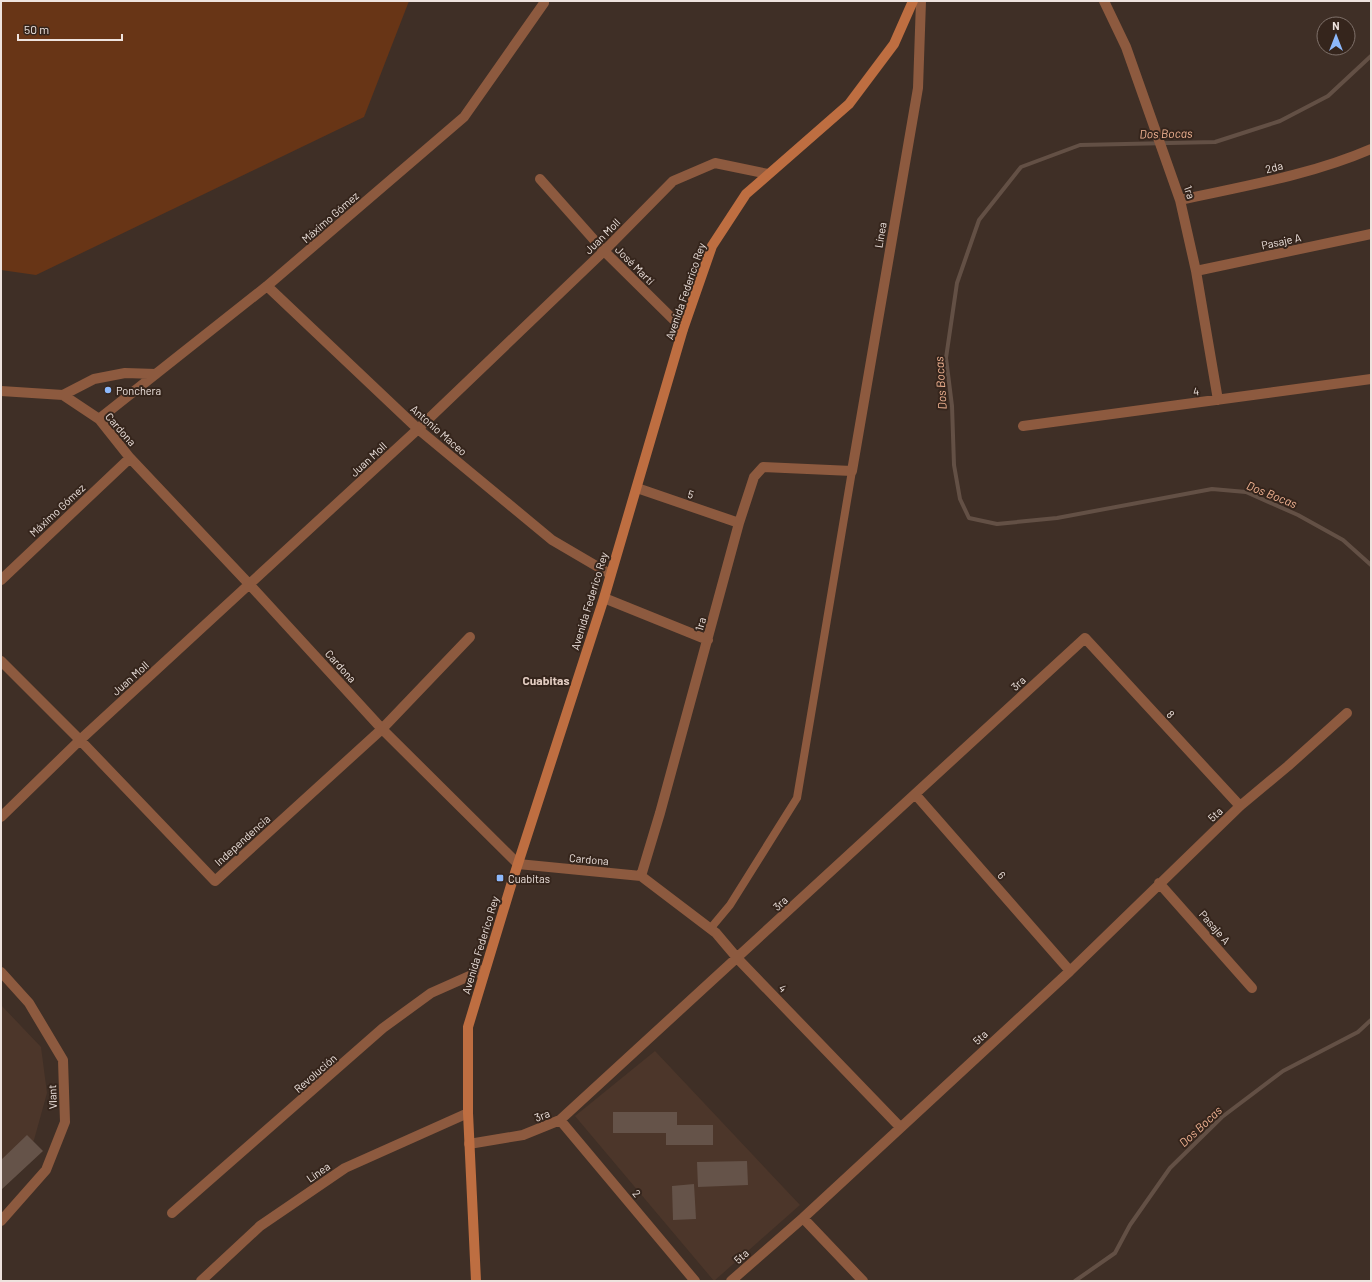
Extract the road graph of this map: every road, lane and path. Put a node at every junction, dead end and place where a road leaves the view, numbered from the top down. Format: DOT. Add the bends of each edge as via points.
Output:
graph roads {
  1 [pos="544,1"];
  2 [pos="913,1"];
  3 [pos="921,1"];
  4 [pos="1104,1"];
  5 [pos="1371,149"];
  6 [pos="768,174"];
  7 [pos="540,179"];
  8 [pos="1180,200"];
  9 [pos="1371,234"];
  10 [pos="604,251"];
  11 [pos="1196,271"];
  12 [pos="267,286"];
  13 [pos="683,329"];
  14 [pos="156,374"];
  15 [pos="1371,379"];
  16 [pos="4,389"];
  17 [pos="63,395"];
  18 [pos="1218,400"];
  19 [pos="99,419"];
  20 [pos="1023,426"];
  21 [pos="418,429"];
  22 [pos="130,458"];
  23 [pos="852,471"];
  24 [pos="636,488"];
  25 [pos="739,523"];
  26 [pos="610,574"];
  27 [pos="1,580"];
  28 [pos="250,585"];
  29 [pos="604,598"];
  30 [pos="470,637"];
  31 [pos="1085,638"];
  32 [pos="708,640"];
  33 [pos="1,661"];
  34 [pos="1347,713"];
  35 [pos="382,729"];
  36 [pos="80,740"];
  37 [pos="915,794"];
  38 [pos="1240,806"];
  39 [pos="1,817"];
  40 [pos="518,864"];
  41 [pos="641,876"];
  42 [pos="1159,883"];
  43 [pos="710,929"];
  44 [pos="738,958"];
  45 [pos="485,969"];
  46 [pos="1070,971"];
  47 [pos="1,972"];
  48 [pos="1252,988"];
  49 [pos="468,1113"];
  50 [pos="560,1120"];
  51 [pos="900,1127"];
  52 [pos="469,1144"];
  53 [pos="172,1213"];
  54 [pos="803,1218"];
  55 [pos="1,1221"];
  56 [pos="201,1281"];
  57 [pos="476,1281"];
  58 [pos="695,1281"];
  59 [pos="731,1281"];
  60 [pos="862,1281"];
  1 -- 12 [label="street, Máximo Gómez" via="464,117"];
  2 -- 6 [label="main road, Avenida Federico Rey" via="894,44 849,104"];
  3 -- 23 [label="street, Línea" via="918,88"];
  4 -- 8 [label="street, 1ra" via="1126,47"];
  5 -- 8 [label="street, 2da" via="1280,178"];
  6 -- 10 [label="street, Juan Moll" via="715,163 673,181"];
  6 -- 13 [label="main road, Avenida Federico Rey" via="746,194 712,246"];
  7 -- 10 [label="street, José Martí"];
  8 -- 11 [label="street, 1ra"];
  9 -- 11 [label="street, Pasaje A"];
  10 -- 13 [label="street, José Martí"];
  10 -- 21 [label="street, Juan Moll"];
  11 -- 18 [label="street, 1ra"];
  12 -- 14 [label="street, Máximo Gómez"];
  12 -- 21 [label="street, Antonio Maceo"];
  13 -- 24 [label="main road, Avenida Federico Rey"];
  14 -- 17 [label="street" via="125,373 94,379"];
  14 -- 19 [label="street, Máximo Gómez"];
  15 -- 18 [label="street, 4"];
  16 -- 17 [label="street"];
  17 -- 19 [label="street, Cardona"];
  18 -- 20 [label="street, 4"];
  19 -- 22 [label="street, Cardona"];
  21 -- 26 [label="street, Antonio Maceo" via="552,540"];
  21 -- 28 [label="street, Juan Moll"];
  22 -- 27 [label="street, Máximo Gómez"];
  22 -- 28 [label="street, Cardona"];
  23 -- 25 [label="street, 1ra" via="763,467 754,477"];
  23 -- 43 [label="lane" via="797,798 730,905"];
  24 -- 25 [label="street, 5"];
  24 -- 26 [label="main road, Avenida Federico Rey"];
  25 -- 32 [label="street, 1ra"];
  26 -- 29 [label="main road, Avenida Federico Rey"];
  28 -- 35 [label="street, Cardona"];
  28 -- 36 [label="street, Juan Moll"];
  29 -- 32 [label="street"];
  29 -- 40 [label="main road, Avenida Federico Rey"];
  30 -- 35 [label="street, Independencia"];
  31 -- 37 [label="street, 3ra"];
  31 -- 38 [label="street, 8"];
  32 -- 41 [label="street, 1ra"];
  33 -- 36 [label="street, Independencia"];
  34 -- 38 [label="street, 5ta"];
  35 -- 36 [label="street, Independencia" via="215,881"];
  35 -- 40 [label="street, Cardona"];
  36 -- 39 [label="street, Juan Moll"];
  37 -- 44 [label="street, 3ra"];
  37 -- 46 [label="street, 6"];
  38 -- 42 [label="street, 5ta"];
  40 -- 41 [label="street, Cardona"];
  40 -- 45 [label="main road, Avenida Federico Rey"];
  41 -- 43 [label="street, 4"];
  42 -- 46 [label="street, 5ta"];
  42 -- 48 [label="street, Pasaje A"];
  43 -- 44 [label="street, 4"];
  44 -- 50 [label="street, 3ra"];
  44 -- 51 [label="street, 4"];
  45 -- 49 [label="main road, Avenida Federico Rey" via="468,1027"];
  45 -- 53 [label="street, Revolución" via="431,993 383,1028"];
  46 -- 51 [label="street, 5ta"];
  47 -- 55 [label="street, Vlant" via="29,1003 63,1060 65,1122 46,1170"];
  49 -- 52 [label="main road, Avenida Federico Rey"];
  49 -- 56 [label="street, Línea" via="345,1168 260,1226"];
  50 -- 52 [label="street, 3ra" via="523,1135"];
  50 -- 58 [label="street, 2"];
  51 -- 54 [label="street, 5ta"];
  52 -- 57 [label="main road, Avenida Federico Rey"];
  54 -- 59 [label="street, 5ta"];
  54 -- 60 [label="street"];
}
